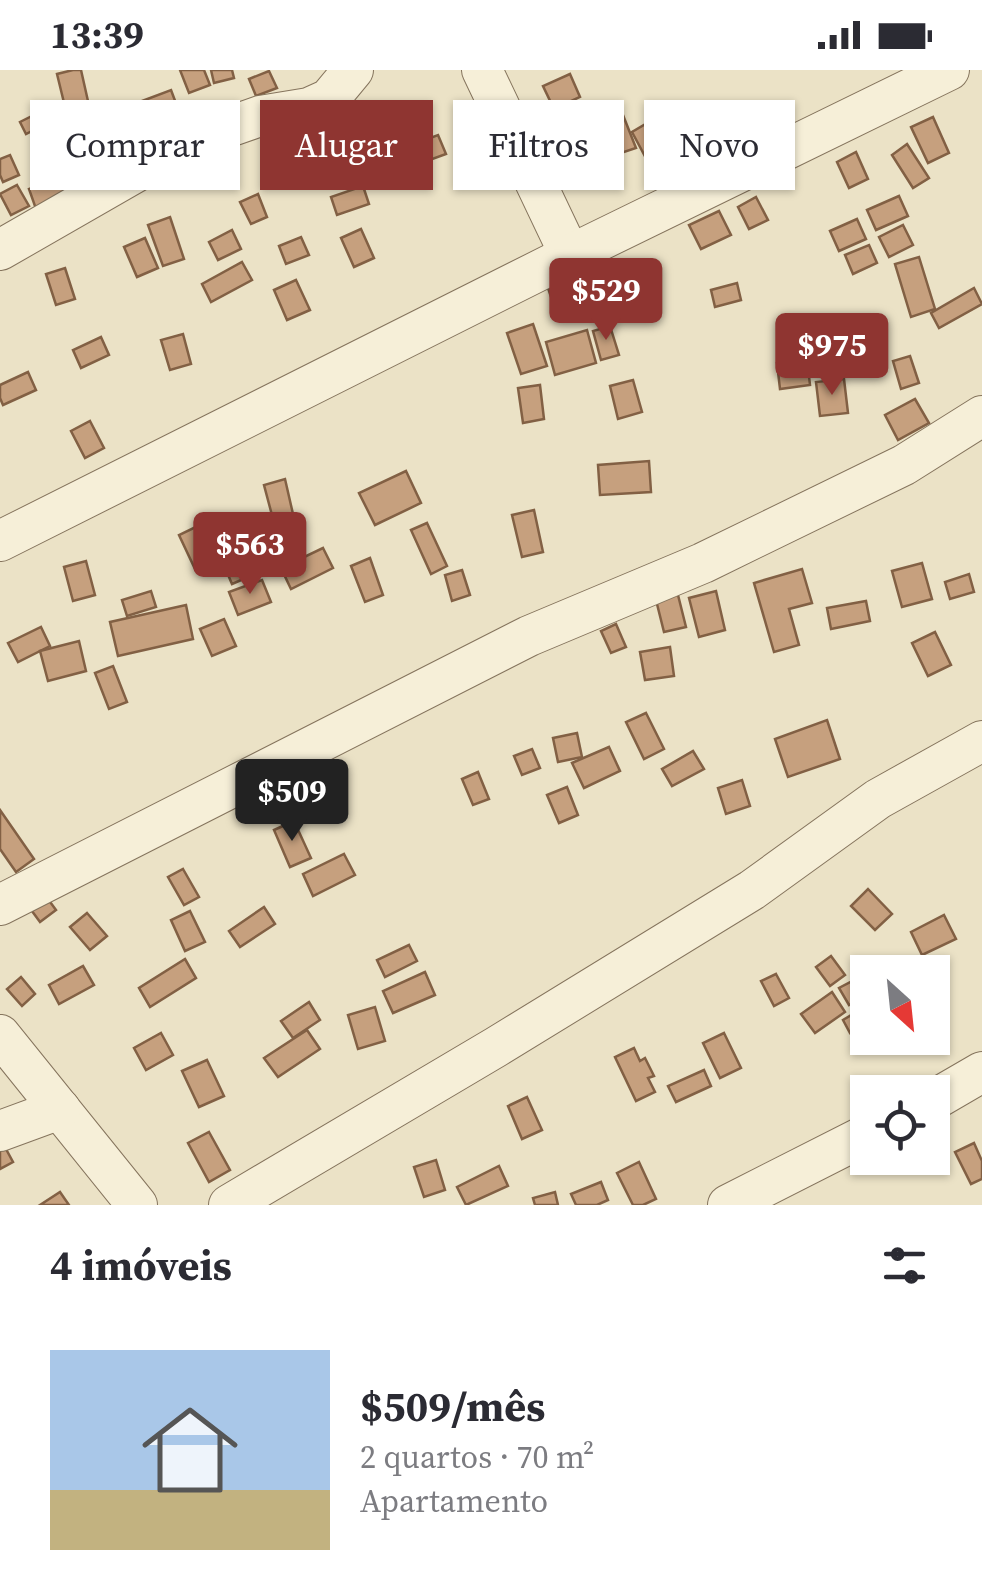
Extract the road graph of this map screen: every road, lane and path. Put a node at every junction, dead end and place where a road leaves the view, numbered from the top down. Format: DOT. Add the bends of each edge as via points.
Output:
graph roads {
  1 [pos="353,70"];
  2 [pos="482,70"];
  3 [pos="948,70"];
  4 [pos="0,250"];
  5 [pos="570,255"];
  6 [pos="982,416"];
  7 [pos="0,541"];
  8 [pos="982,742"];
  9 [pos="0,905"];
  10 [pos="0,1034"];
  11 [pos="982,1072"];
  12 [pos="950,1090"];
  13 [pos="60,1109"];
  14 [pos="0,1131"];
  15 [pos="850,1143"];
  16 [pos="137,1205"];
  17 [pos="229,1205"];
  18 [pos="728,1205"];
  1 -- 4 [label="street" via="329,99 260,116 162,157"];
  2 -- 5 [label="street"];
  3 -- 5 [label="street"];
  5 -- 7 [label="street"];
  6 -- 9 [label="street" via="904,465 703,563 529,636"];
  8 -- 17 [label="street" via="878,799 752,890"];
  10 -- 13 [label="street"];
  11 -- 12 [label="street"];
  13 -- 14 [label="street"];
  13 -- 16 [label="street"];
  15 -- 18 [label="street"];
}
